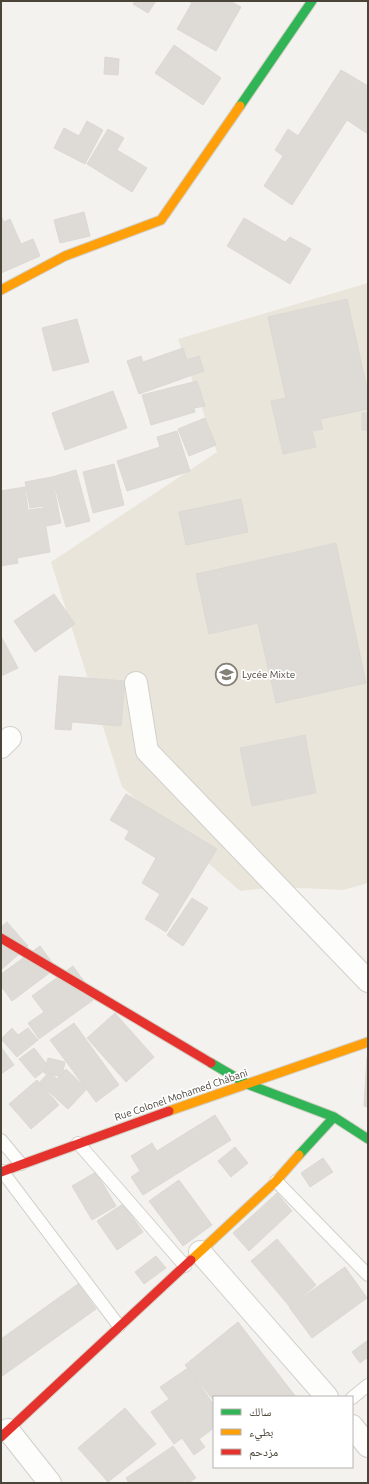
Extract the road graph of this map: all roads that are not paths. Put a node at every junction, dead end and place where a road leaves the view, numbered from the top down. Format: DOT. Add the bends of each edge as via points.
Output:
graph roads {
  1 [pos="312,1"];
  2 [pos="1,290"];
  3 [pos="136,683"];
  4 [pos="1,938"];
  5 [pos="368,981"];
  6 [pos="368,1042"];
  7 [pos="247,1084"];
  8 [pos="334,1117"];
  9 [pos="368,1139"];
  10 [pos="1,1140"];
  11 [pos="78,1143"];
  12 [pos="21,1164"];
  13 [pos="1,1171"];
  14 [pos="276,1181"];
  15 [pos="192,1259"];
  16 [pos="368,1275"];
  17 [pos="119,1326"];
  18 [pos="368,1385"];
  19 [pos="326,1396"];
  20 [pos="353,1397"];
  21 [pos="353,1427"];
  22 [pos="5,1434"];
  23 [pos="368,1446"];
  24 [pos="50,1483"];
  1 -- 2 [label="street" via="161,220 65,256"];
  3 -- 5 [label="street" via="147,751"];
  4 -- 7 [label="street"];
  6 -- 7 [label="street, Rue Colonel Mohamed Châbani"];
  7 -- 8 [label="street"];
  7 -- 11 [label="street, Rue Colonel Mohamed Châbani"];
  8 -- 9 [label="street"];
  8 -- 14 [label="street"];
  10 -- 12 [label="lane"];
  11 -- 12 [label="street, Rue Colonel Mohamed Châbani"];
  11 -- 15 [label="lane"];
  12 -- 13 [label="street, Rue Colonel Mohamed Châbani"];
  13 -- 17 [label="lane"];
  14 -- 15 [label="street"];
  14 -- 16 [label="lane"];
  15 -- 17 [label="street"];
  15 -- 19 [label="street"];
  17 -- 22 [label="street"];
  18 -- 20 [label="lane"];
  21 -- 23 [label="street"];
  22 -- 24 [label="street"];
}
